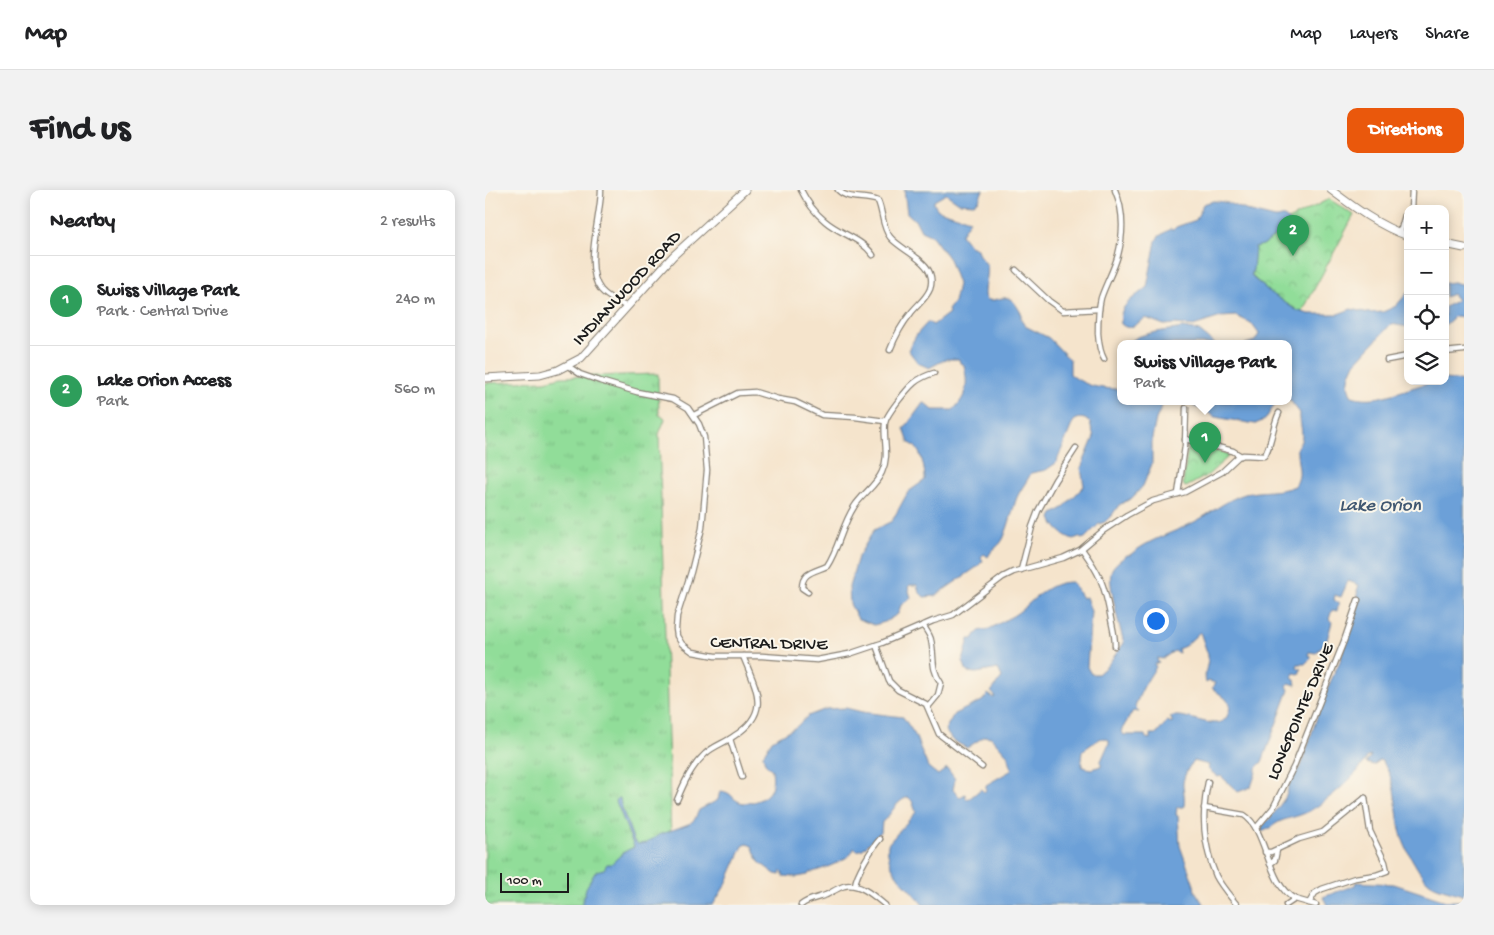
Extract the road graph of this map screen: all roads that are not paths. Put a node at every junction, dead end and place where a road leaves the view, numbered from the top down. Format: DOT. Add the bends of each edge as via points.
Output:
graph roads {
  1 [pos="601,190"];
  2 [pos="745,190"];
  3 [pos="801,190"];
  4 [pos="838,190"];
  5 [pos="1115,190"];
  6 [pos="1331,190"];
  7 [pos="1412,190"];
  8 [pos="1411,205"];
  9 [pos="1404,219"];
  10 [pos="1400,233"];
  11 [pos="1404,234"];
  12 [pos="1449,245"];
  13 [pos="1464,248"];
  14 [pos="873,255"];
  15 [pos="1016,270"];
  16 [pos="627,307"];
  17 [pos="1099,310"];
  18 [pos="889,350"];
  19 [pos="1464,350"];
  20 [pos="1449,352"];
  21 [pos="1404,357"];
  22 [pos="1104,359"];
  23 [pos="1387,360"];
  24 [pos="568,366"];
  25 [pos="934,373"];
  26 [pos="485,378"];
  27 [pos="1187,408"];
  28 [pos="1279,413"];
  29 [pos="694,415"];
  30 [pos="885,422"];
  31 [pos="1185,438"];
  32 [pos="1076,448"];
  33 [pos="1241,456"];
  34 [pos="1178,494"];
  35 [pos="1082,549"];
  36 [pos="1021,570"];
  37 [pos="808,592"];
  38 [pos="1358,600"];
  39 [pos="923,625"];
  40 [pos="876,645"];
  41 [pos="1115,646"];
  42 [pos="743,656"];
  43 [pos="927,707"];
  44 [pos="730,739"];
  45 [pos="982,767"];
  46 [pos="742,777"];
  47 [pos="1208,782"];
  48 [pos="677,800"];
  49 [pos="1203,808"];
  50 [pos="1256,828"];
  51 [pos="879,838"];
  52 [pos="1277,850"];
  53 [pos="1265,852"];
  54 [pos="1270,864"];
  55 [pos="855,886"];
  56 [pos="1295,899"];
  57 [pos="1309,902"];
  58 [pos="801,905"];
  59 [pos="885,905"];
  60 [pos="1237,905"];
  61 [pos="1286,905"];
  62 [pos="1317,905"];
  1 -- 16 [label="street" via="593,266 595,278 609,298"];
  2 -- 16 [label="street, INDIANWOOD ROAD" via="673,256"];
  3 -- 14 [label="street" via="811,208 826,222 868,247"];
  4 -- 18 [label="street" via="850,197 878,201 890,238 922,262 931,281 930,289 905,321"];
  5 -- 17 [label="street" via="1123,232"];
  6 -- 10 [label="street" via="1353,207"];
  7 -- 8 [label="street"];
  9 -- 10 [label="street"];
  10 -- 11 [label="street"];
  12 -- 13 [label="street"];
  15 -- 17 [label="street" via="1063,311"];
  16 -- 24 [label="street, INDIANWOOD ROAD" via="586,352"];
  17 -- 22 [label="street" via="1099,350"];
  19 -- 20 [label="street"];
  21 -- 23 [label="street"];
  24 -- 26 [label="street, INDIANWOOD ROAD" via="540,375"];
  24 -- 29 [label="street, CENTRAL DRIVE" via="600,381 673,399"];
  25 -- 30 [label="street" via="911,385"];
  27 -- 31 [label="street"];
  28 -- 33 [label="street" via="1267,453 1264,456"];
  29 -- 30 [label="street" via="738,393 755,392 795,402 823,414"];
  29 -- 42 [label="street, CENTRAL DRIVE" via="704,437 707,470 701,528 677,616 677,636 693,652"];
  30 -- 37 [label="street" via="887,453 883,471 855,505 827,566 804,577 802,588"];
  31 -- 33 [label="street"];
  31 -- 34 [label="street"];
  32 -- 36 [label="street" via="1038,511"];
  33 -- 34 [label="street, CENTRAL DRIVE" via="1210,479"];
  34 -- 35 [label="street, CENTRAL DRIVE" via="1139,508 1104,530"];
  35 -- 36 [label="street, CENTRAL DRIVE"];
  35 -- 41 [label="street" via="1103,584 1115,628"];
  36 -- 39 [label="street, CENTRAL DRIVE" via="1003,577 953,615"];
  38 -- 50 [label="street, LONGPOINTE DRIVE" via="1294,766 1273,808"];
  39 -- 40 [label="street, CENTRAL DRIVE"];
  39 -- 43 [label="street" via="931,638 933,665 941,683 938,695"];
  40 -- 42 [label="street, CENTRAL DRIVE" via="817,660"];
  40 -- 43 [label="street" via="889,681"];
  42 -- 44 [label="street" via="755,688 758,709 746,728"];
  43 -- 45 [label="street" via="939,734"];
  44 -- 46 [label="street"];
  44 -- 48 [label="street" via="706,753 694,766"];
  47 -- 49 [label="street"];
  49 -- 50 [label="street" via="1244,815"];
  49 -- 60 [label="street" via="1204,830 1214,869"];
  50 -- 53 [label="street"];
  51 -- 55 [label="street" via="855,880"];
  52 -- 53 [label="street"];
  52 -- 54 [label="street" via="1275,860"];
  52 -- 57 [label="street" via="1323,832 1365,798 1370,831 1387,870 1322,890 1315,893"];
  53 -- 54 [label="street"];
  54 -- 56 [label="street" via="1281,886"];
  55 -- 58 [label="street" via="843,887"];
  55 -- 59 [label="street"];
  56 -- 57 [label="street"];
  56 -- 61 [label="street"];
  57 -- 62 [label="street"];
}
